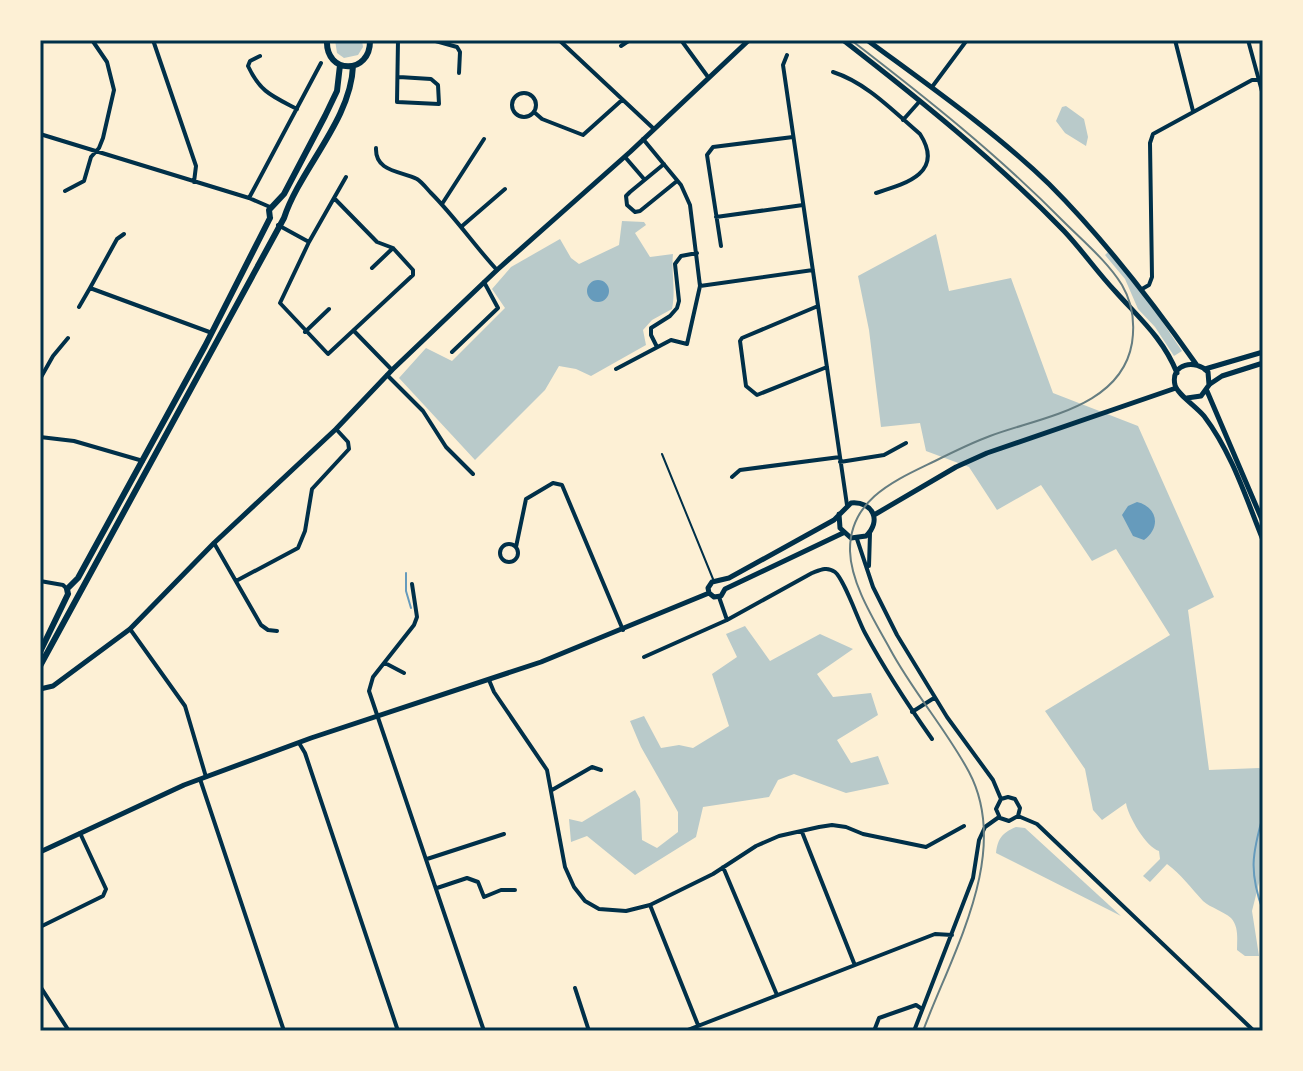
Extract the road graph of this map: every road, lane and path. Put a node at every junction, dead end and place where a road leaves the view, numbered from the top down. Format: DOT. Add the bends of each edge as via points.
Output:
graph roads {
  1 [pos="92,40"];
  2 [pos="153,40"];
  3 [pos="327,40"];
  4 [pos="370,40"];
  5 [pos="398,40"];
  6 [pos="432,40"];
  7 [pos="559,40"];
  8 [pos="630,40"];
  9 [pos="681,40"];
  10 [pos="749,40"];
  11 [pos="843,40"];
  12 [pos="867,40"];
  13 [pos="967,40"];
  14 [pos="1175,40"];
  15 [pos="1248,40"];
  16 [pos="621,46"];
  17 [pos="787,55"];
  18 [pos="260,56"];
  19 [pos="321,63"];
  20 [pos="340,65"];
  21 [pos="353,66"];
  22 [pos="833,72"];
  23 [pos="459,73"];
  24 [pos="399,77"];
  25 [pos="708,77"];
  26 [pos="1259,80"];
  27 [pos="930,89"];
  28 [pos="1263,95"];
  29 [pos="622,100"];
  30 [pos="919,102"];
  31 [pos="297,109"];
  32 [pos="1193,111"];
  33 [pos="534,112"];
  34 [pos="903,120"];
  35 [pos="654,129"];
  36 [pos="40,134"];
  37 [pos="793,137"];
  38 [pos="484,139"];
  39 [pos="643,139"];
  40 [pos="376,148"];
  41 [pos="97,151"];
  42 [pos="625,157"];
  43 [pos="664,164"];
  44 [pos="346,177"];
  45 [pos="645,180"];
  46 [pos="677,181"];
  47 [pos="194,182"];
  48 [pos="505,189"];
  49 [pos="65,191"];
  50 [pos="876,193"];
  51 [pos="249,198"];
  52 [pos="334,198"];
  53 [pos="442,204"];
  54 [pos="273,205"];
  55 [pos="803,205"];
  56 [pos="286,209"];
  57 [pos="716,217"];
  58 [pos="270,218"];
  59 [pos="280,223"];
  60 [pos="461,227"];
  61 [pos="124,234"];
  62 [pos="309,242"];
  63 [pos="721,246"];
  64 [pos="393,248"];
  65 [pos="697,253"];
  66 [pos="372,268"];
  67 [pos="497,270"];
  68 [pos="813,270"];
  69 [pos="484,282"];
  70 [pos="700,286"];
  71 [pos="90,288"];
  72 [pos="1142,289"];
  73 [pos="818,306"];
  74 [pos="79,307"];
  75 [pos="329,309"];
  76 [pos="354,331"];
  77 [pos="305,332"];
  78 [pos="216,335"];
  79 [pos="68,338"];
  80 [pos="657,347"];
  81 [pos="452,352"];
  82 [pos="1263,352"];
  83 [pos="1263,363"];
  84 [pos="1196,364"];
  85 [pos="827,367"];
  86 [pos="616,369"];
  87 [pos="1205,369"];
  88 [pos="392,370"];
  89 [pos="1177,373"];
  90 [pos="387,375"];
  91 [pos="40,379"];
  92 [pos="1210,384"];
  93 [pos="1176,388"];
  94 [pos="1207,391"];
  95 [pos="1187,398"];
  96 [pos="336,429"];
  97 [pos="40,437"];
  98 [pos="906,443"];
  99 [pos="662,454"];
  100 [pos="840,459"];
  101 [pos="143,461"];
  102 [pos="473,474"];
  103 [pos="732,477"];
  104 [pos="847,505"];
  105 [pos="839,514"];
  106 [pos="874,515"];
  107 [pos="1263,522"];
  108 [pos="843,533"];
  109 [pos="870,533"];
  110 [pos="857,539"];
  111 [pos="1263,540"];
  112 [pos="214,543"];
  113 [pos="516,547"];
  114 [pos="869,572"];
  115 [pos="40,581"];
  116 [pos="236,581"];
  117 [pos="717,581"];
  118 [pos="412,584"];
  119 [pos="725,589"];
  120 [pos="73,591"];
  121 [pos="709,593"];
  122 [pos="719,597"];
  123 [pos="727,620"];
  124 [pos="130,629"];
  125 [pos="623,630"];
  126 [pos="277,631"];
  127 [pos="40,652"];
  128 [pos="644,657"];
  129 [pos="385,663"];
  130 [pos="40,666"];
  131 [pos="404,673"];
  132 [pos="489,680"];
  133 [pos="40,689"];
  134 [pos="934,697"];
  135 [pos="912,712"];
  136 [pos="380,716"];
  137 [pos="932,739"];
  138 [pos="299,743"];
  139 [pos="601,770"];
  140 [pos="203,778"];
  141 [pos="552,790"];
  142 [pos="1001,799"];
  143 [pos="1018,816"];
  144 [pos="999,817"];
  145 [pos="964,826"];
  146 [pos="802,832"];
  147 [pos="80,833"];
  148 [pos="504,834"];
  149 [pos="40,852"];
  150 [pos="427,859"];
  151 [pos="723,867"];
  152 [pos="437,888"];
  153 [pos="515,890"];
  154 [pos="650,905"];
  155 [pos="40,927"];
  156 [pos="952,935"];
  157 [pos="854,965"];
  158 [pos="40,986"];
  159 [pos="575,988"];
  160 [pos="777,995"];
  161 [pos="922,1009"];
  162 [pos="699,1026"];
  163 [pos="69,1031"];
  164 [pos="134,1031"];
  165 [pos="160,1031"];
  166 [pos="284,1031"];
  167 [pos="398,1031"];
  168 [pos="484,1031"];
  169 [pos="589,1031"];
  170 [pos="685,1031"];
  171 [pos="874,1031"];
  172 [pos="914,1031"];
  173 [pos="1254,1031"];
  1 -- 41 [label="street" via="107,62 114,90"];
  2 -- 47 [label="street" via="196,166"];
  3 -- 20 [label="main road" via="328,53"];
  4 -- 21 [label="main road" via="368,55"];
  5 -- 24 [label="street"];
  6 -- 23 [label="street" via="457,47"];
  7 -- 29 [label="street"];
  8 -- 16 [label="street"];
  9 -- 25 [label="street"];
  10 -- 25 [label="street"];
  11 -- 30 [label="street"];
  12 -- 27 [label="street"];
  13 -- 27 [label="street"];
  14 -- 32 [label="street"];
  15 -- 26 [label="street"];
  17 -- 37 [label="street" via="783,65"];
  18 -- 31 [label="street" via="248,66 255,82"];
  19 -- 31 [label="street"];
  20 -- 21 [label="main road"];
  20 -- 54 [label="main road" via="337,91 284,194"];
  21 -- 56 [label="main road" via="346,98"];
  22 -- 34 [label="street" via="868,90"];
  24 -- 24 [label="street" via="397,102 439,104 438,85 431,79"];
  25 -- 35 [label="street"];
  26 -- 28 [label="street"];
  26 -- 32 [label="street"];
  27 -- 72 [label="street" via="1049,185"];
  29 -- 33 [label="street" via="583,135"];
  29 -- 35 [label="street"];
  30 -- 34 [label="street"];
  30 -- 89 [label="street" via="1064,232 1159,338"];
  31 -- 51 [label="street"];
  32 -- 72 [label="street" via="1157,131 1150,143 1152,277"];
  33 -- 33 [label="street" via="533,96 515,95 516,114"];
  34 -- 50 [label="street" via="925,142 925,167 910,183"];
  35 -- 39 [label="street"];
  36 -- 41 [label="street"];
  37 -- 55 [label="street"];
  37 -- 57 [label="street" via="713,147 707,155"];
  38 -- 53 [label="street"];
  39 -- 42 [label="street"];
  39 -- 43 [label="street"];
  40 -- 53 [label="street" via="383,166 418,180"];
  41 -- 47 [label="street"];
  41 -- 49 [label="street" via="84,181"];
  42 -- 45 [label="street"];
  42 -- 67 [label="street"];
  43 -- 45 [label="street"];
  43 -- 46 [label="street"];
  44 -- 52 [label="street"];
  45 -- 46 [label="street" via="626,196 635,212"];
  46 -- 65 [label="street" via="687,194"];
  47 -- 51 [label="street"];
  48 -- 60 [label="street"];
  51 -- 54 [label="street"];
  52 -- 62 [label="street"];
  52 -- 64 [label="street" via="377,242"];
  53 -- 60 [label="street"];
  54 -- 56 [label="main road"];
  54 -- 58 [label="main road"];
  55 -- 57 [label="street"];
  55 -- 68 [label="street"];
  56 -- 59 [label="main road"];
  57 -- 63 [label="street"];
  58 -- 59 [label="main road"];
  58 -- 78 [label="main road"];
  59 -- 62 [label="street"];
  59 -- 78 [label="main road"];
  60 -- 67 [label="street"];
  61 -- 71 [label="street"];
  62 -- 77 [label="street" via="280,303"];
  64 -- 66 [label="street"];
  64 -- 76 [label="street" via="413,275"];
  65 -- 70 [label="street"];
  65 -- 80 [label="street" via="681,256 675,264 679,301 673,313 651,328"];
  67 -- 69 [label="street"];
  68 -- 70 [label="street"];
  68 -- 73 [label="street"];
  69 -- 81 [label="street" via="498,308"];
  69 -- 88 [label="street"];
  70 -- 80 [label="street" via="687,344 671,340"];
  71 -- 74 [label="street"];
  71 -- 78 [label="street"];
  72 -- 84 [label="street"];
  73 -- 85 [label="street"];
  73 -- 85 [label="street" via="742,338 746,386 757,395"];
  75 -- 77 [label="street"];
  76 -- 77 [label="street" via="328,354"];
  76 -- 88 [label="street"];
  78 -- 101 [label="main road"];
  78 -- 120 [label="main road"];
  79 -- 91 [label="street"];
  80 -- 86 [label="street"];
  82 -- 87 [label="street"];
  83 -- 92 [label="street"];
  84 -- 87 [label="street"];
  84 -- 89 [label="street"];
  85 -- 100 [label="street"];
  87 -- 92 [label="street"];
  88 -- 90 [label="street"];
  89 -- 93 [label="street"];
  90 -- 96 [label="street"];
  90 -- 102 [label="street"];
  92 -- 94 [label="street"];
  93 -- 95 [label="street"];
  93 -- 106 [label="street" via="987,453"];
  94 -- 95 [label="street"];
  94 -- 107 [label="street"];
  95 -- 111 [label="street" via="1225,449"];
  96 -- 112 [label="street"];
  96 -- 116 [label="street" via="349,449 312,489 298,548"];
  97 -- 101 [label="street"];
  98 -- 100 [label="street" via="884,455"];
  99 -- 117 [label="lane"];
  100 -- 103 [label="street" via="740,470"];
  100 -- 104 [label="street"];
  101 -- 120 [label="main road"];
  104 -- 105 [label="street"];
  104 -- 106 [label="street" via="863,503"];
  105 -- 108 [label="street"];
  105 -- 117 [label="street"];
  106 -- 109 [label="street"];
  108 -- 110 [label="street"];
  108 -- 119 [label="street"];
  109 -- 110 [label="street"];
  109 -- 114 [label="street"];
  110 -- 114 [label="street"];
  112 -- 116 [label="street"];
  112 -- 124 [label="street"];
  113 -- 113 [label="street" via="502,547 501,557 515,560"];
  113 -- 125 [label="street" via="526,499 553,483 562,485"];
  114 -- 134 [label="street" via="897,635"];
  115 -- 120 [label="street"];
  116 -- 126 [label="street" via="261,625"];
  117 -- 119 [label="street"];
  117 -- 121 [label="street"];
  118 -- 129 [label="street" via="417,617"];
  119 -- 122 [label="street"];
  120 -- 127 [label="main road"];
  120 -- 130 [label="main road"];
  121 -- 122 [label="street"];
  121 -- 125 [label="street"];
  122 -- 123 [label="street"];
  123 -- 128 [label="street"];
  123 -- 135 [label="street" via="812,573 830,569 837,573"];
  124 -- 133 [label="street" via="48,689"];
  124 -- 140 [label="street" via="185,706"];
  125 -- 132 [label="street"];
  129 -- 131 [label="street"];
  129 -- 136 [label="street" via="369,691"];
  132 -- 136 [label="street"];
  132 -- 141 [label="street" via="547,770"];
  134 -- 135 [label="street"];
  134 -- 142 [label="street"];
  135 -- 137 [label="street"];
  136 -- 138 [label="street"];
  136 -- 150 [label="street"];
  138 -- 140 [label="street"];
  138 -- 167 [label="street"];
  139 -- 141 [label="street" via="592,767"];
  140 -- 147 [label="street"];
  140 -- 166 [label="street"];
  141 -- 154 [label="street" via="565,867 578,894 608,911"];
  142 -- 143 [label="street" via="1015,799"];
  142 -- 144 [label="street"];
  143 -- 144 [label="street" via="1007,822"];
  143 -- 173 [label="street" via="1037,824"];
  144 -- 156 [label="street" via="985,827 979,840 973,878"];
  145 -- 146 [label="street" via="926,847 832,825"];
  146 -- 151 [label="street" via="767,841"];
  146 -- 157 [label="street"];
  147 -- 149 [label="street"];
  147 -- 155 [label="street" via="106,889 103,896"];
  148 -- 150 [label="street"];
  150 -- 152 [label="street"];
  151 -- 154 [label="street"];
  151 -- 160 [label="street"];
  152 -- 153 [label="street" via="467,878 478,882 484,897"];
  152 -- 168 [label="street"];
  154 -- 162 [label="street"];
  156 -- 157 [label="street" via="940,932"];
  156 -- 161 [label="street"];
  157 -- 160 [label="street"];
  158 -- 163 [label="street"];
  159 -- 169 [label="street"];
  160 -- 162 [label="street"];
  161 -- 171 [label="street" via="916,1005 879,1018"];
  161 -- 172 [label="street"];
  162 -- 170 [label="street"];
  164 -- 165 [label="street"];
}
